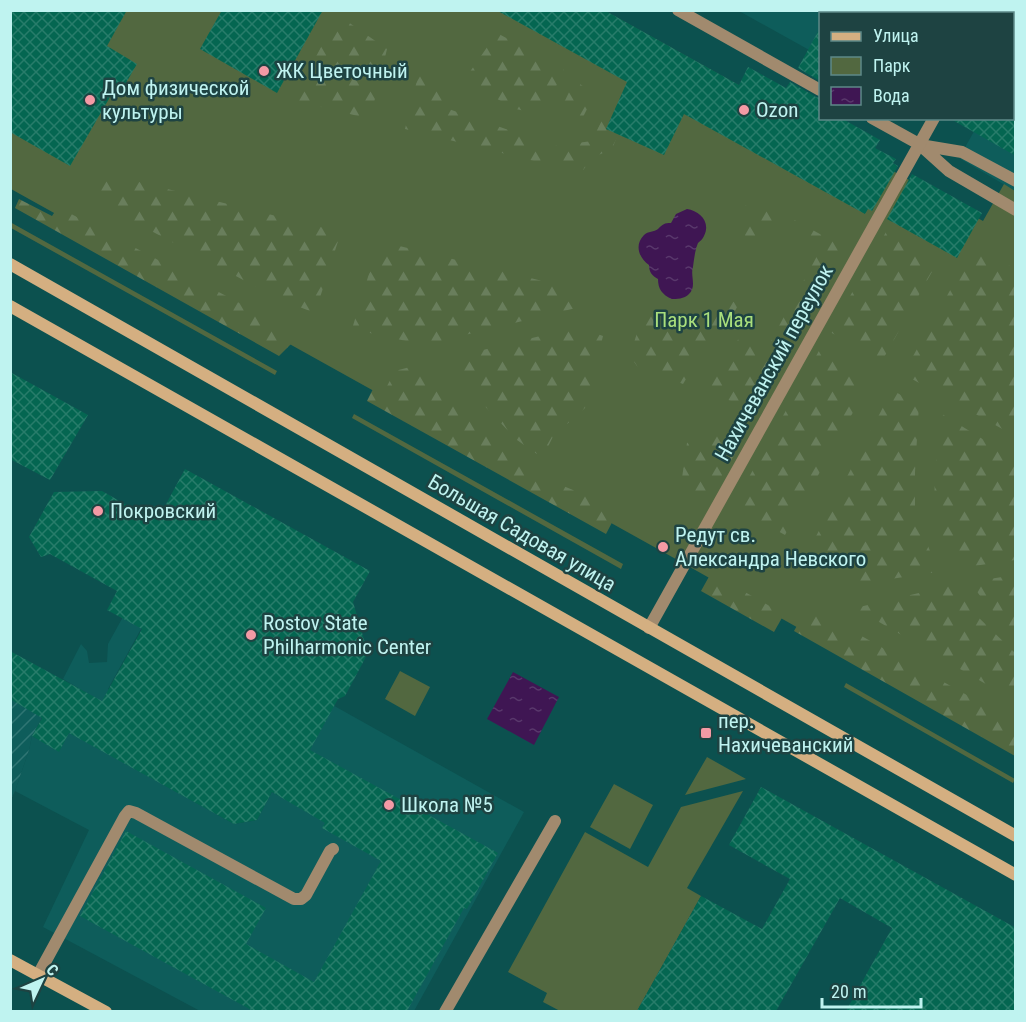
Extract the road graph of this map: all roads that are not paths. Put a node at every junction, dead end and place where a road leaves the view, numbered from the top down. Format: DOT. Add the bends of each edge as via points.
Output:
graph roads {
  1 [pos="678,10"];
  2 [pos="819,89"];
  3 [pos="876,120"];
  4 [pos="933,120"];
  5 [pos="919,144"];
  6 [pos="1016,181"];
  7 [pos="1016,210"];
  8 [pos="10,264"];
  9 [pos="10,306"];
  10 [pos="649,628"];
  11 [pos="555,821"];
  12 [pos="1016,836"];
  13 [pos="333,849"];
  14 [pos="1016,875"];
  15 [pos="10,960"];
  16 [pos="38,975"];
  17 [pos="106,1011"];
  18 [pos="445,1011"];
  1 -- 2 [label="street"];
  3 -- 5 [label="street"];
  4 -- 5 [label="street, Нахичеванский переулок"];
  5 -- 6 [label="street" via="962,152"];
  5 -- 7 [label="street" via="949,171"];
  5 -- 10 [label="street, Нахичеванский переулок"];
  8 -- 10 [label="main road, Большая Садовая улица"];
  9 -- 14 [label="main road"];
  10 -- 12 [label="main road, Большая Садовая улица"];
  11 -- 18 [label="street"];
  13 -- 16 [label="street" via="306,895 294,899 129,812"];
  15 -- 16 [label="main road"];
  16 -- 17 [label="main road"];
}
